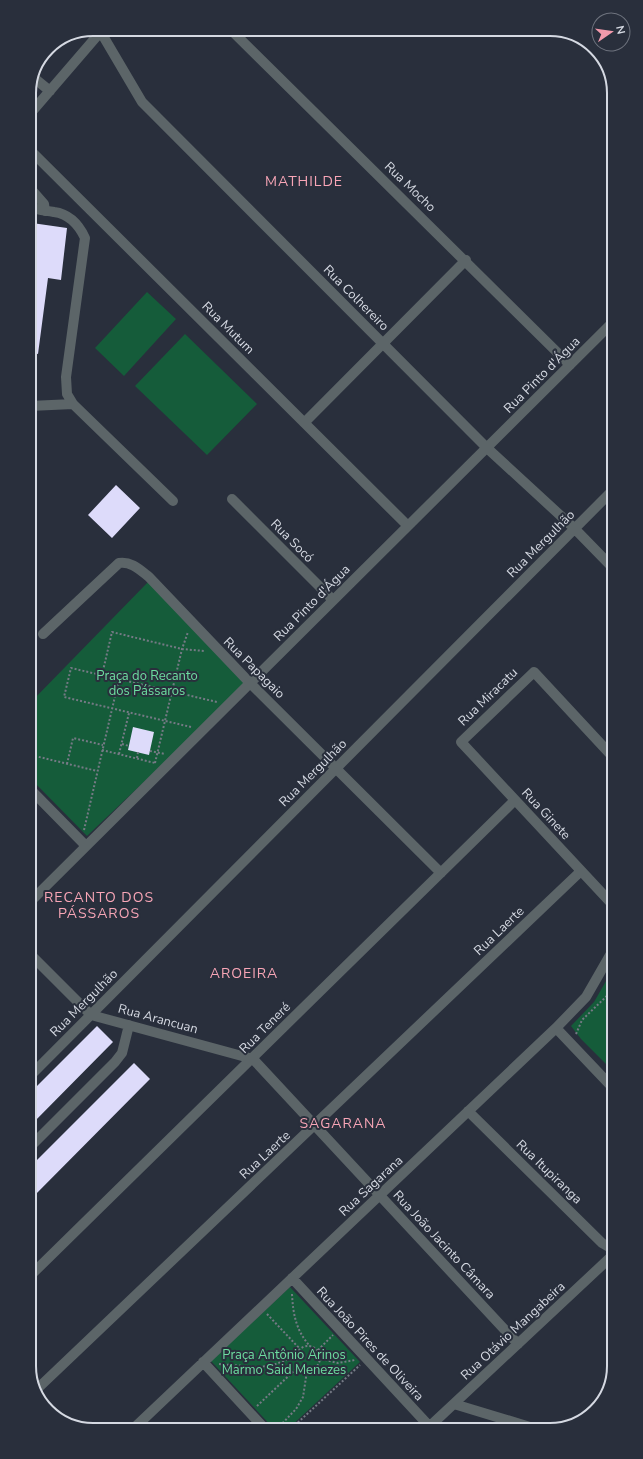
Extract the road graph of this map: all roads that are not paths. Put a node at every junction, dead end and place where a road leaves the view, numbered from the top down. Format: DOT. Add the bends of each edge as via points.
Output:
graph roads {
  1 [pos="96,36"];
  2 [pos="104,36"];
  3 [pos="237,36"];
  4 [pos="37,81"];
  5 [pos="50,91"];
  6 [pos="36,107"];
  7 [pos="36,156"];
  8 [pos="36,195"];
  9 [pos="36,209"];
  10 [pos="45,211"];
  11 [pos="466,260"];
  12 [pos="607,328"];
  13 [pos="383,344"];
  14 [pos="570,364"];
  15 [pos="73,404"];
  16 [pos="36,406"];
  17 [pos="305,422"];
  18 [pos="487,448"];
  19 [pos="607,496"];
  20 [pos="232,499"];
  21 [pos="173,501"];
  22 [pos="408,526"];
  23 [pos="574,528"];
  24 [pos="607,562"];
  25 [pos="333,600"];
  26 [pos="43,634"];
  27 [pos="250,683"];
  28 [pos="461,742"];
  29 [pos="607,750"];
  30 [pos="336,768"];
  31 [pos="36,795"];
  32 [pos="515,800"];
  33 [pos="84,844"];
  34 [pos="581,871"];
  35 [pos="441,873"];
  36 [pos="36,896"];
  37 [pos="607,899"];
  38 [pos="36,960"];
  39 [pos="607,960"];
  40 [pos="91,1014"];
  41 [pos="129,1025"];
  42 [pos="556,1028"];
  43 [pos="253,1059"];
  44 [pos="36,1070"];
  45 [pos="607,1082"];
  46 [pos="468,1111"];
  47 [pos="315,1126"];
  48 [pos="36,1141"];
  49 [pos="380,1195"];
  50 [pos="607,1246"];
  51 [pos="607,1261"];
  52 [pos="36,1270"];
  53 [pos="292,1278"];
  54 [pos="518,1344"];
  55 [pos="203,1362"];
  56 [pos="40,1387"];
  57 [pos="454,1404"];
  58 [pos="139,1423"];
  59 [pos="260,1423"];
  60 [pos="426,1423"];
  61 [pos="434,1423"];
  62 [pos="499,1423"];
  1 -- 5 [label="street"];
  2 -- 13 [label="street, Rua Colhereiro" via="142,102"];
  3 -- 11 [label="street, Rua Mocho"];
  4 -- 5 [label="street"];
  5 -- 6 [label="street"];
  7 -- 17 [label="street, Rua Mutum"];
  8 -- 10 [label="street" via="44,204"];
  9 -- 10 [label="street"];
  10 -- 15 [label="street" via="70,218 85,238 65,386"];
  11 -- 13 [label="street"];
  11 -- 14 [label="street, Rua Mocho"];
  12 -- 14 [label="street, Rua Pinto d'Água"];
  13 -- 17 [label="street"];
  13 -- 18 [label="street, Rua Colhereiro"];
  14 -- 18 [label="street, Rua Pinto d'Água"];
  15 -- 16 [label="street"];
  15 -- 21 [label="street"];
  17 -- 22 [label="street, Rua Mutum"];
  18 -- 22 [label="street, Rua Pinto d'Água"];
  18 -- 23 [label="street, Rua Colhereiro"];
  19 -- 23 [label="street, Rua Mergulhão"];
  20 -- 25 [label="street, Rua Socó"];
  22 -- 25 [label="street, Rua Pinto d'Água"];
  23 -- 24 [label="street, Rua Colhereiro"];
  23 -- 30 [label="street, Rua Mergulhão"];
  25 -- 27 [label="street, Rua Pinto d'Água"];
  26 -- 27 [label="street, Rua Papagaio" via="119,563 126,562 149,577"];
  27 -- 30 [label="street, Rua Papagaio"];
  27 -- 33 [label="street, Rua Pinto d'Água"];
  28 -- 29 [label="street, Rua Miracatu" via="534,672"];
  28 -- 32 [label="street, Rua Ginete"];
  30 -- 35 [label="street, Rua Papagaio"];
  30 -- 40 [label="street, Rua Mergulhão"];
  31 -- 33 [label="street"];
  32 -- 34 [label="street, Rua Ginete"];
  32 -- 35 [label="street, Rua Teneré"];
  33 -- 36 [label="street, Rua Pinto d'Água"];
  34 -- 37 [label="street, Rua Ginete"];
  34 -- 47 [label="street, Rua Laerte"];
  35 -- 43 [label="street, Rua Teneré"];
  38 -- 40 [label="street, Rua Arancuan"];
  39 -- 42 [label="street, Rua Sagarana" via="586,997"];
  40 -- 41 [label="street, Rua Arancuan"];
  40 -- 44 [label="street, Rua Mergulhão"];
  41 -- 43 [label="street, Rua Arancuan"];
  41 -- 48 [label="street" via="122,1053 115,1062"];
  42 -- 45 [label="street"];
  42 -- 46 [label="street, Rua Sagarana"];
  43 -- 47 [label="street, Rua João Jacinto Câmara"];
  43 -- 52 [label="street, Rua Teneré"];
  46 -- 49 [label="street, Rua Sagarana"];
  46 -- 50 [label="street, Rua Itupiranga"];
  47 -- 49 [label="street, Rua João Jacinto Câmara"];
  47 -- 56 [label="street, Rua Laerte"];
  49 -- 53 [label="street, Rua Sagarana"];
  49 -- 54 [label="street, Rua João Jacinto Câmara"];
  51 -- 54 [label="street, Rua Otávio Mangabeira"];
  53 -- 55 [label="street, Rua Sagarana"];
  53 -- 60 [label="street, Rua João Pires de Oliveira"];
  54 -- 57 [label="street, Rua Otávio Mangabeira"];
  55 -- 58 [label="street, Rua Sagarana"];
  55 -- 59 [label="street"];
  57 -- 61 [label="street, Rua Otávio Mangabeira"];
  57 -- 62 [label="street"];
}
